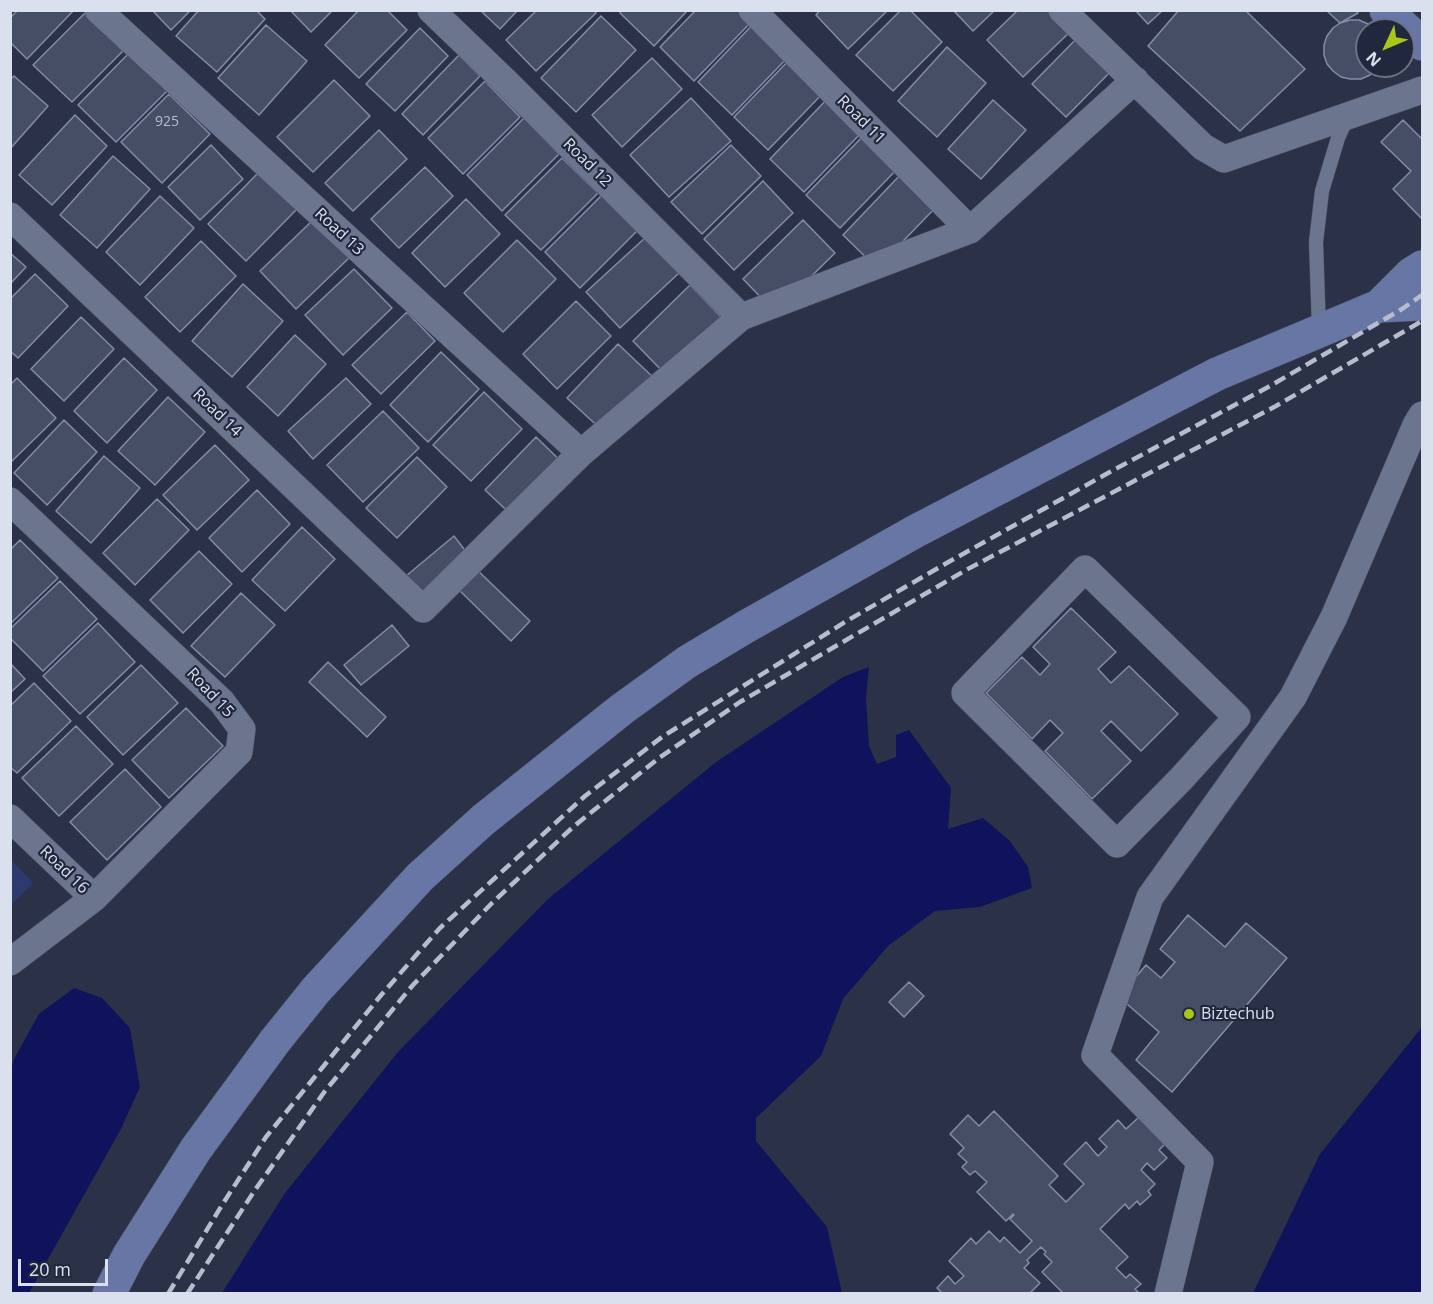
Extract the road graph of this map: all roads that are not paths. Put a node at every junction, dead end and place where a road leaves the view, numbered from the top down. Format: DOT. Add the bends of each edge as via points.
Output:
graph roads {
  1 [pos="98,10"];
  2 [pos="431,10"];
  3 [pos="753,10"];
  4 [pos="1062,10"];
  5 [pos="1386,10"];
  6 [pos="1422,44"];
  7 [pos="1135,80"];
  8 [pos="1422,90"];
  9 [pos="1348,116"];
  10 [pos="10,216"];
  11 [pos="970,230"];
  12 [pos="1422,267"];
  13 [pos="1422,304"];
  14 [pos="1379,306"];
  15 [pos="741,317"];
  16 [pos="1319,330"];
  17 [pos="1422,415"];
  18 [pos="580,453"];
  19 [pos="10,501"];
  20 [pos="1181,779"];
  21 [pos="1215,808"];
  22 [pos="10,819"];
  23 [pos="94,898"];
  24 [pos="10,962"];
  25 [pos="109,1293"];
  26 [pos="1168,1293"];
  1 -- 18 [label="street, Road 13"];
  2 -- 15 [label="street, Road 12"];
  3 -- 11 [label="street, Road 11"];
  4 -- 7 [label="street"];
  5 -- 6 [label="main road"];
  7 -- 9 [label="street" via="1203,147 1224,159"];
  7 -- 11 [label="street"];
  8 -- 9 [label="street"];
  9 -- 16 [label="lane" via="1322,191 1316,242"];
  10 -- 18 [label="street, Road 14" via="423,609"];
  11 -- 15 [label="street"];
  12 -- 14 [label="main road"];
  13 -- 14 [label="main road"];
  14 -- 16 [label="main road"];
  15 -- 18 [label="street"];
  16 -- 25 [label="main road" via="1217,374 936,520 747,626 687,662 554,763 420,877 316,990 196,1149"];
  17 -- 21 [label="street" via="1334,616 1293,697"];
  19 -- 23 [label="street, Road 15" via="222,702 242,729 239,752"];
  20 -- 20 [label="street" via="1117,844 965,693 1085,569 1237,717"];
  20 -- 21 [label="street"];
  21 -- 26 [label="street" via="1150,897 1095,1054 1200,1162"];
  22 -- 23 [label="street, Road 16"];
  23 -- 24 [label="street, Road 16"];
}
